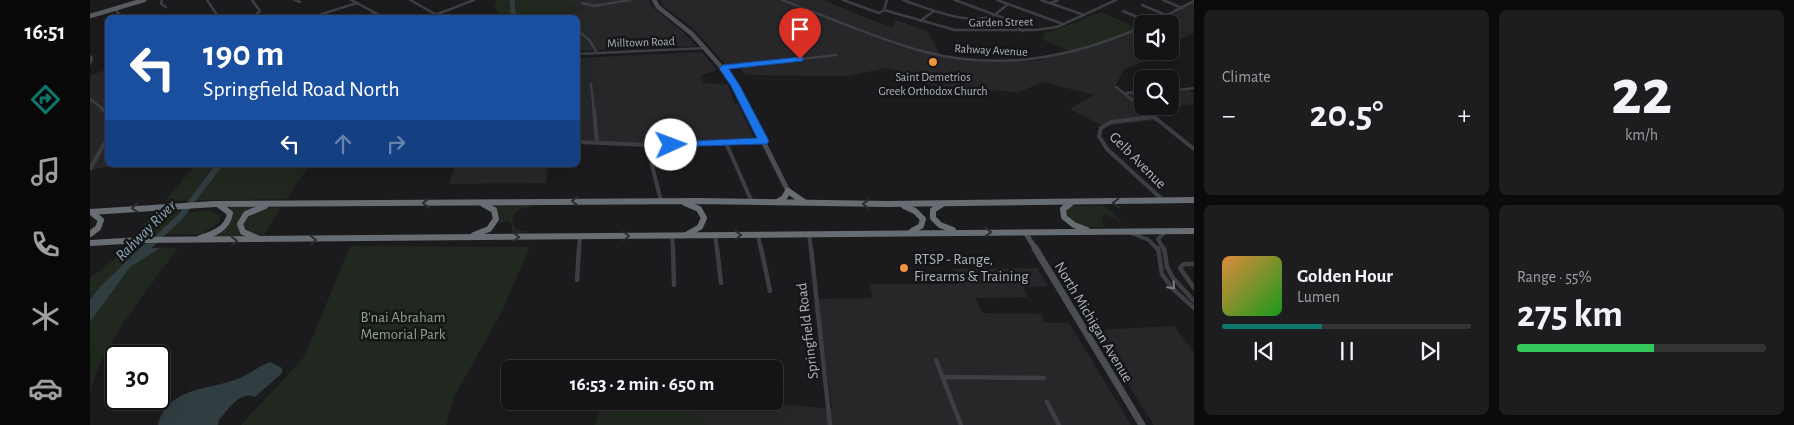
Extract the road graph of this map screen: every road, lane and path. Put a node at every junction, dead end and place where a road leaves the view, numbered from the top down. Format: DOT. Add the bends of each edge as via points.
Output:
graph roads {
  1 [pos="162,0"];
  2 [pos="207,0"];
  3 [pos="252,0"];
  4 [pos="295,0"];
  5 [pos="351,0"];
  6 [pos="410,0"];
  7 [pos="423,0"];
  8 [pos="474,0"];
  9 [pos="630,0"];
  10 [pos="654,0"];
  11 [pos="782,0"];
  12 [pos="843,0"];
  13 [pos="882,0"];
  14 [pos="903,0"];
  15 [pos="916,0"];
  16 [pos="955,0"];
  17 [pos="997,0"];
  18 [pos="1042,0"];
  19 [pos="1058,0"];
  20 [pos="1116,0"];
  21 [pos="1163,0"];
  22 [pos="141,1"];
  23 [pos="887,1"];
  24 [pos="1194,1"];
  25 [pos="300,2"];
  26 [pos="357,3"];
  27 [pos="416,3"];
  28 [pos="582,3"];
  29 [pos="912,3"];
  30 [pos="1051,3"];
  31 [pos="1008,4"];
  32 [pos="1142,5"];
  33 [pos="166,6"];
  34 [pos="1182,8"];
  35 [pos="115,9"];
  36 [pos="884,10"];
  37 [pos="934,11"];
  38 [pos="1123,11"];
  39 [pos="376,13"];
  40 [pos="435,14"];
  41 [pos="994,14"];
  42 [pos="120,15"];
  43 [pos="217,15"];
  44 [pos="255,15"];
  45 [pos="319,15"];
  46 [pos="371,15"];
  47 [pos="380,15"];
  48 [pos="1084,15"];
  49 [pos="1166,15"];
  50 [pos="90,16"];
  51 [pos="1134,16"];
  52 [pos="920,21"];
  53 [pos="1063,24"];
  54 [pos="1023,30"];
  55 [pos="1134,30"];
  56 [pos="580,32"];
  57 [pos="705,48"];
  58 [pos="597,53"];
  59 [pos="580,54"];
  60 [pos="836,55"];
  61 [pos="90,56"];
  62 [pos="90,64"];
  63 [pos="723,68"];
  64 [pos="591,84"];
  65 [pos="1116,87"];
  66 [pos="1194,88"];
  67 [pos="1179,90"];
  68 [pos="1134,92"];
  69 [pos="1124,93"];
  70 [pos="90,99"];
  71 [pos="105,112"];
  72 [pos="1154,117"];
  73 [pos="764,141"];
  74 [pos="105,142"];
  75 [pos="580,142"];
  76 [pos="597,143"];
  77 [pos="726,143"];
  78 [pos="647,146"];
  79 [pos="1194,149"];
  80 [pos="90,169"];
  81 [pos="788,191"];
  82 [pos="1194,200"];
  83 [pos="661,201"];
  84 [pos="678,201"];
  85 [pos="1178,201"];
  86 [pos="475,202"];
  87 [pos="752,202"];
  88 [pos="777,202"];
  89 [pos="1164,202"];
  90 [pos="809,203"];
  91 [pos="1073,203"];
  92 [pos="215,204"];
  93 [pos="280,204"];
  94 [pos="896,204"];
  95 [pos="946,204"];
  96 [pos="1194,206"];
  97 [pos="90,212"];
  98 [pos="1194,231"];
  99 [pos="960,232"];
  100 [pos="1025,232"];
  101 [pos="1094,232"];
  102 [pos="1127,232"];
  103 [pos="1165,232"];
  104 [pos="910,233"];
  105 [pos="90,234"];
  106 [pos="809,234"];
  107 [pos="716,235"];
  108 [pos="758,235"];
  109 [pos="580,236"];
  110 [pos="672,236"];
  111 [pos="683,236"];
  112 [pos="467,238"];
  113 [pos="264,240"];
  114 [pos="192,241"];
  115 [pos="90,243"];
  116 [pos="1194,264"];
  117 [pos="577,280"];
  118 [pos="721,283"];
  119 [pos="674,285"];
  120 [pos="1194,288"];
  121 [pos="770,291"];
  122 [pos="1194,301"];
  123 [pos="1194,308"];
  124 [pos="936,360"];
  125 [pos="943,377"];
  126 [pos="1044,378"];
  127 [pos="1047,402"];
  128 [pos="830,425"];
  129 [pos="960,425"];
  130 [pos="1059,425"];
  131 [pos="1142,425"];
  1 -- 33 [label="street" via="161,4"];
  2 -- 43 [label="street"];
  3 -- 44 [label="street" via="260,11"];
  4 -- 25 [label="street"];
  5 -- 26 [label="street"];
  6 -- 27 [label="street"];
  7 -- 27 [label="street"];
  8 -- 40 [label="street"];
  9 -- 28 [label="street" via="594,6"];
  10 -- 57 [label="street"];
  11 -- 55 [label="street, Rahway Avenue" via="918,50 970,60 1013,62 1057,58"];
  12 -- 36 [label="street" via="879,13"];
  13 -- 23 [label="street"];
  14 -- 29 [label="street"];
  15 -- 29 [label="street"];
  16 -- 41 [label="street"];
  17 -- 31 [label="street"];
  18 -- 30 [label="street"];
  19 -- 30 [label="street"];
  20 -- 48 [label="street, Garden Street"];
  21 -- 34 [label="street"];
  22 -- 35 [label="main road"];
  23 -- 36 [label="street"];
  24 -- 34 [label="street"];
  26 -- 39 [label="street"];
  26 -- 45 [label="street"];
  27 -- 40 [label="street"];
  29 -- 37 [label="street"];
  30 -- 48 [label="street"];
  31 -- 41 [label="street"];
  31 -- 53 [label="street"];
  32 -- 49 [label="street"];
  34 -- 49 [label="street"];
  35 -- 42 [label="street"];
  35 -- 50 [label="main road"];
  36 -- 52 [label="street, Garden Street"];
  37 -- 41 [label="street" via="959,16"];
  37 -- 52 [label="street"];
  38 -- 51 [label="street"];
  39 -- 46 [label="street"];
  39 -- 47 [label="street"];
  41 -- 54 [label="street"];
  48 -- 53 [label="street, Garden Street"];
  52 -- 54 [label="street, Garden Street" via="963,31"];
  53 -- 54 [label="street, Garden Street" via="1049,29"];
  56 -- 58 [label="street"];
  57 -- 58 [label="street, Milltown Road"];
  57 -- 63 [label="street"];
  58 -- 59 [label="street, Milltown Road"];
  60 -- 63 [label="street"];
  61 -- 62 [label="street"];
  63 -- 73 [label="street" via="736,86"];
  64 -- 76 [label="street"];
  65 -- 69 [label="street"];
  66 -- 67 [label="street"];
  68 -- 69 [label="street"];
  69 -- 72 [label="street"];
  70 -- 71 [label="street"];
  72 -- 79 [label="street"];
  72 -- 89 [label="street, Gelb Avenue" via="1109,123 1101,128 1099,136 1107,149"];
  73 -- 77 [label="street"];
  73 -- 81 [label="street"];
  74 -- 80 [label="street"];
  75 -- 76 [label="street"];
  76 -- 78 [label="street"];
  77 -- 78 [label="street"];
  77 -- 87 [label="street"];
  78 -- 83 [label="street"];
  81 -- 88 [label="highway"];
  81 -- 90 [label="highway"];
  82 -- 85 [label="highway"];
  83 -- 84 [label="highway"];
  83 -- 86 [label="highway, one-way"];
  84 -- 87 [label="highway"];
  84 -- 111 [label="highway" via="697,208 704,218 698,228"];
  85 -- 89 [label="highway"];
  85 -- 96 [label="highway"];
  86 -- 93 [label="highway, one-way"];
  86 -- 112 [label="highway" via="493,208 496,219 489,229"];
  87 -- 88 [label="highway"];
  88 -- 90 [label="highway"];
  89 -- 91 [label="highway, one-way"];
  94 -- 90 [label="highway, one-way"];
  91 -- 95 [label="highway"];
  91 -- 101 [label="highway" via="1063,209 1064,217 1073,225"];
  92 -- 93 [label="highway"];
  92 -- 97 [label="highway, one-way"];
  92 -- 114 [label="highway" via="229,211 228,222 216,232"];
  93 -- 113 [label="highway" via="253,210 240,222 242,232"];
  94 -- 95 [label="highway"];
  94 -- 104 [label="highway" via="913,209 922,217 921,226"];
  95 -- 99 [label="highway" via="934,209 934,218 942,226"];
  97 -- 105 [label="highway" via="101,220 98,228"];
  98 -- 103 [label="highway"];
  99 -- 100 [label="highway, one-way"];
  99 -- 104 [label="highway"];
  100 -- 101 [label="highway"];
  100 -- 131 [label="street, North Michigan Avenue"];
  101 -- 102 [label="highway"];
  102 -- 103 [label="highway"];
  102 -- 123 [label="street, one-way" via="1147,239 1158,248 1164,277"];
  103 -- 122 [label="street" via="1158,239 1167,254 1167,267"];
  104 -- 106 [label="highway"];
  106 -- 108 [label="highway"];
  106 -- 128 [label="street, Springfield Road"];
  107 -- 108 [label="highway, one-way"];
  107 -- 111 [label="highway"];
  107 -- 118 [label="street"];
  108 -- 121 [label="street"];
  109 -- 110 [label="highway, one-way"];
  112 -- 109 [label="highway, one-way"];
  109 -- 117 [label="street"];
  110 -- 111 [label="highway"];
  110 -- 119 [label="street"];
  113 -- 112 [label="highway, one-way"];
  114 -- 113 [label="highway, one-way"];
  114 -- 115 [label="highway"];
  116 -- 120 [label="street" via="1184,264 1180,268"];
  124 -- 125 [label="street"];
  125 -- 126 [label="street"];
  125 -- 129 [label="street"];
  127 -- 130 [label="street"];
}
